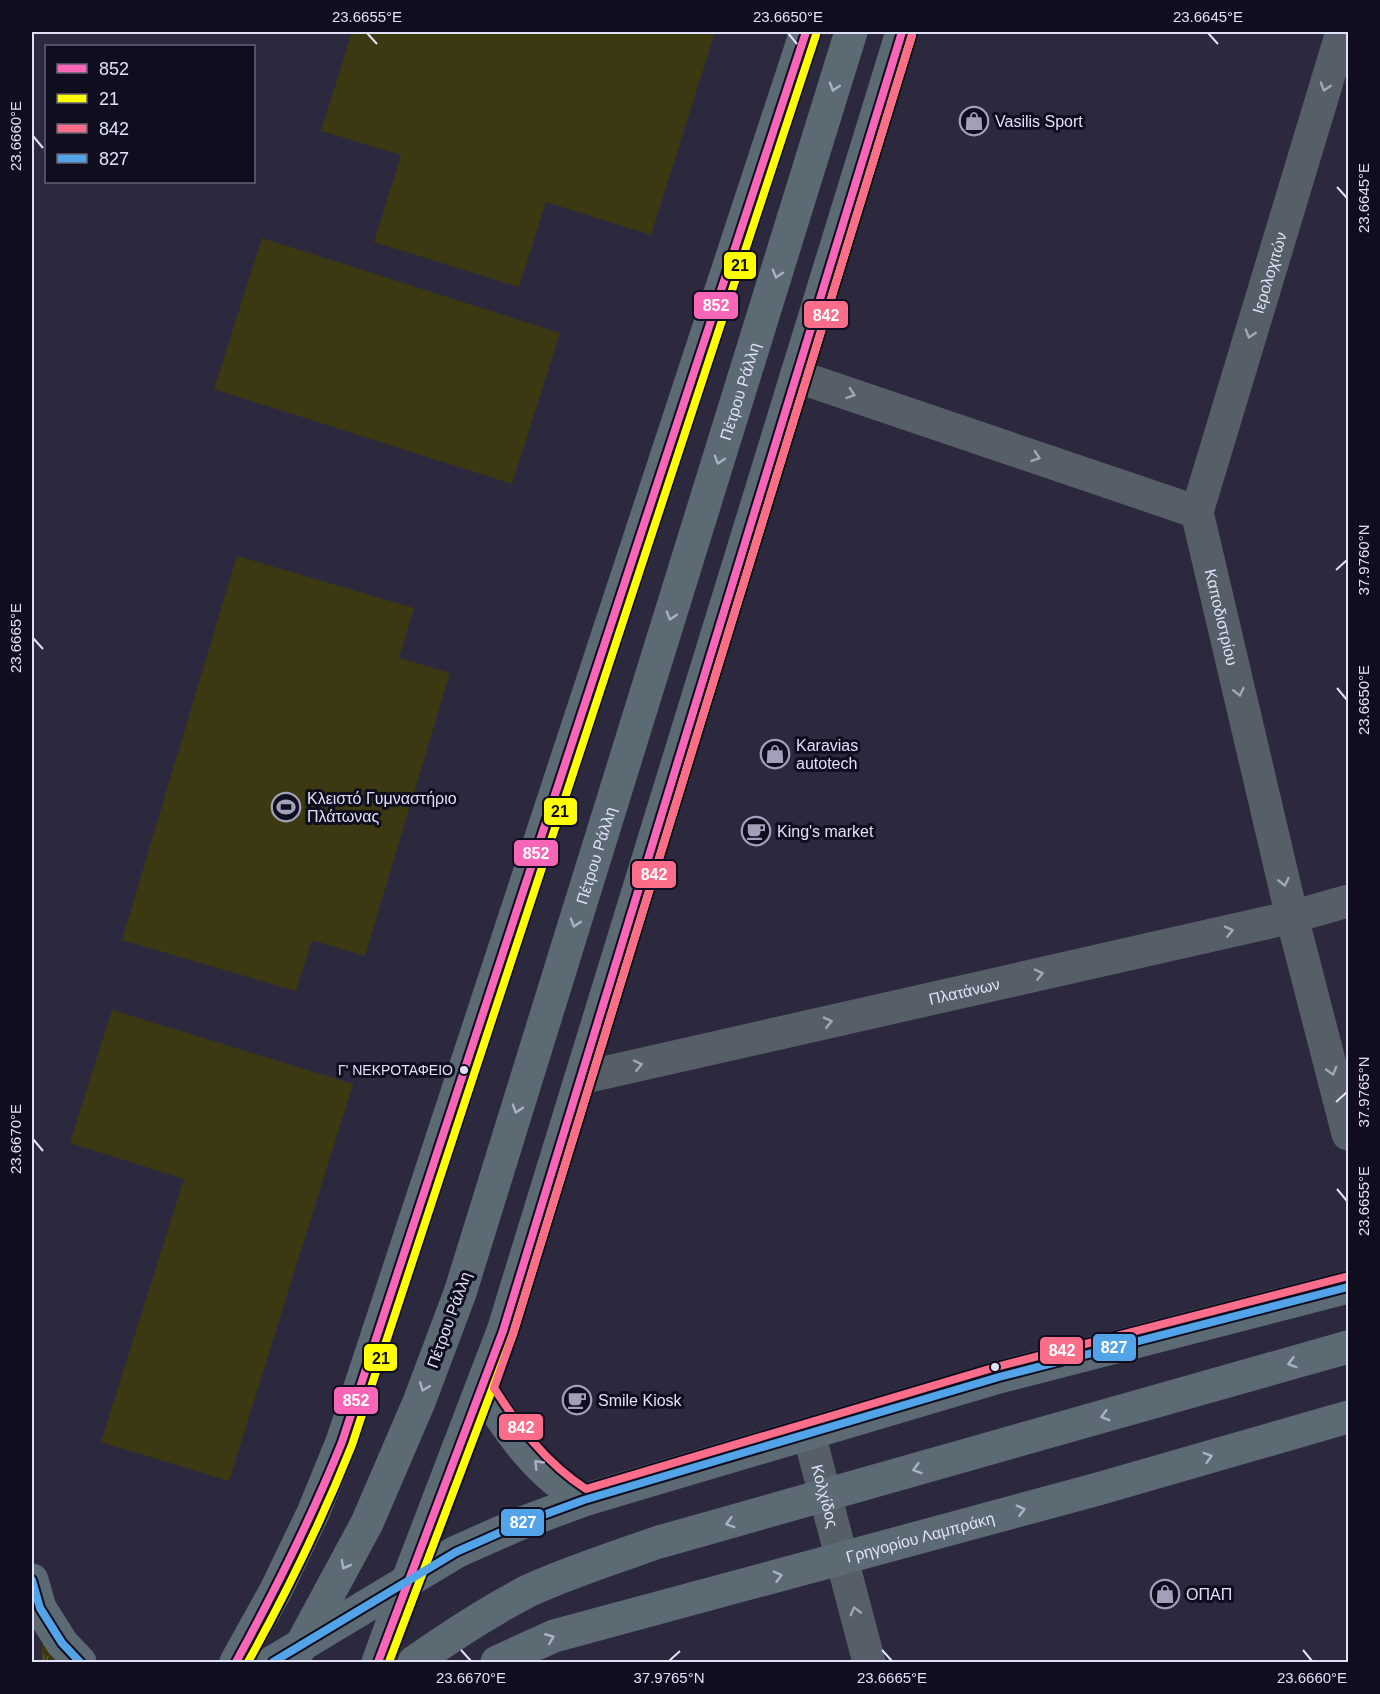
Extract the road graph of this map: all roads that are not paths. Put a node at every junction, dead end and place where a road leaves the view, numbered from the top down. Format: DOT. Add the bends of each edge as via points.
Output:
graph roads {
  1 [pos="806,32"];
  2 [pos="851,32"];
  3 [pos="902,32"];
  4 [pos="1342,32"];
  5 [pos="1348,34"];
  6 [pos="796,376"];
  7 [pos="1197,512"];
  8 [pos="1348,901"];
  9 [pos="1292,917"];
  10 [pos="581,1078"];
  11 [pos="1348,1134"];
  12 [pos="1348,1287"];
  13 [pos="1348,1347"];
  14 [pos="482,1389"];
  15 [pos="1348,1417"];
  16 [pos="809,1434"];
  17 [pos="584,1500"];
  18 [pos="843,1559"];
  19 [pos="32,1580"];
  20 [pos="406,1582"];
  21 [pos="80,1662"];
  22 [pos="236,1662"];
  23 [pos="273,1662"];
  24 [pos="292,1662"];
  25 [pos="358,1662"];
  26 [pos="378,1662"];
  27 [pos="414,1662"];
  28 [pos="497,1662"];
  29 [pos="869,1662"];
  1 -- 22 [label="main road" via="349,1421 313,1513"];
  2 -- 24 [label="main road, Πέτρου Ράλλη, one-way, bridge" via="460,1293 367,1523"];
  3 -- 6 [label="main road"];
  4 -- 5 [label="street"];
  4 -- 7 [label="street, Ιερολοχιτών, one-way"];
  6 -- 7 [label="street, one-way"];
  6 -- 10 [label="main road"];
  7 -- 9 [label="street, Καποδιστρίου, one-way"];
  8 -- 9 [label="street, Πλατάνων"];
  10 -- 9 [label="street, Πλατάνων, one-way"];
  9 -- 11 [label="street, Καποδιστρίου, one-way"];
  10 -- 14 [label="main road"];
  12 -- 16 [label="main road" via="999,1377"];
  13 -- 27 [label="main road, one-way, bridge" via="659,1542 532,1590 480,1618"];
  17 -- 14 [label="main road, one-way" via="568,1491 517,1442"];
  14 -- 20 [label="main road"];
  18 -- 15 [label="main road, Γρηγορίου Λαμπράκη, one-way"];
  16 -- 17 [label="main road"];
  16 -- 18 [label="street, Κολχίδος"];
  17 -- 20 [label="main road" via="456,1552"];
  28 -- 18 [label="main road, Γρηγορίου Λαμπράκη, one-way" via="554,1636"];
  29 -- 18 [label="street, Κολχίδος, one-way"];
  19 -- 21 [label="main road" via="40,1608"];
  20 -- 23 [label="main road"];
  20 -- 25 [label="main road"];
  20 -- 26 [label="main road"];
}
